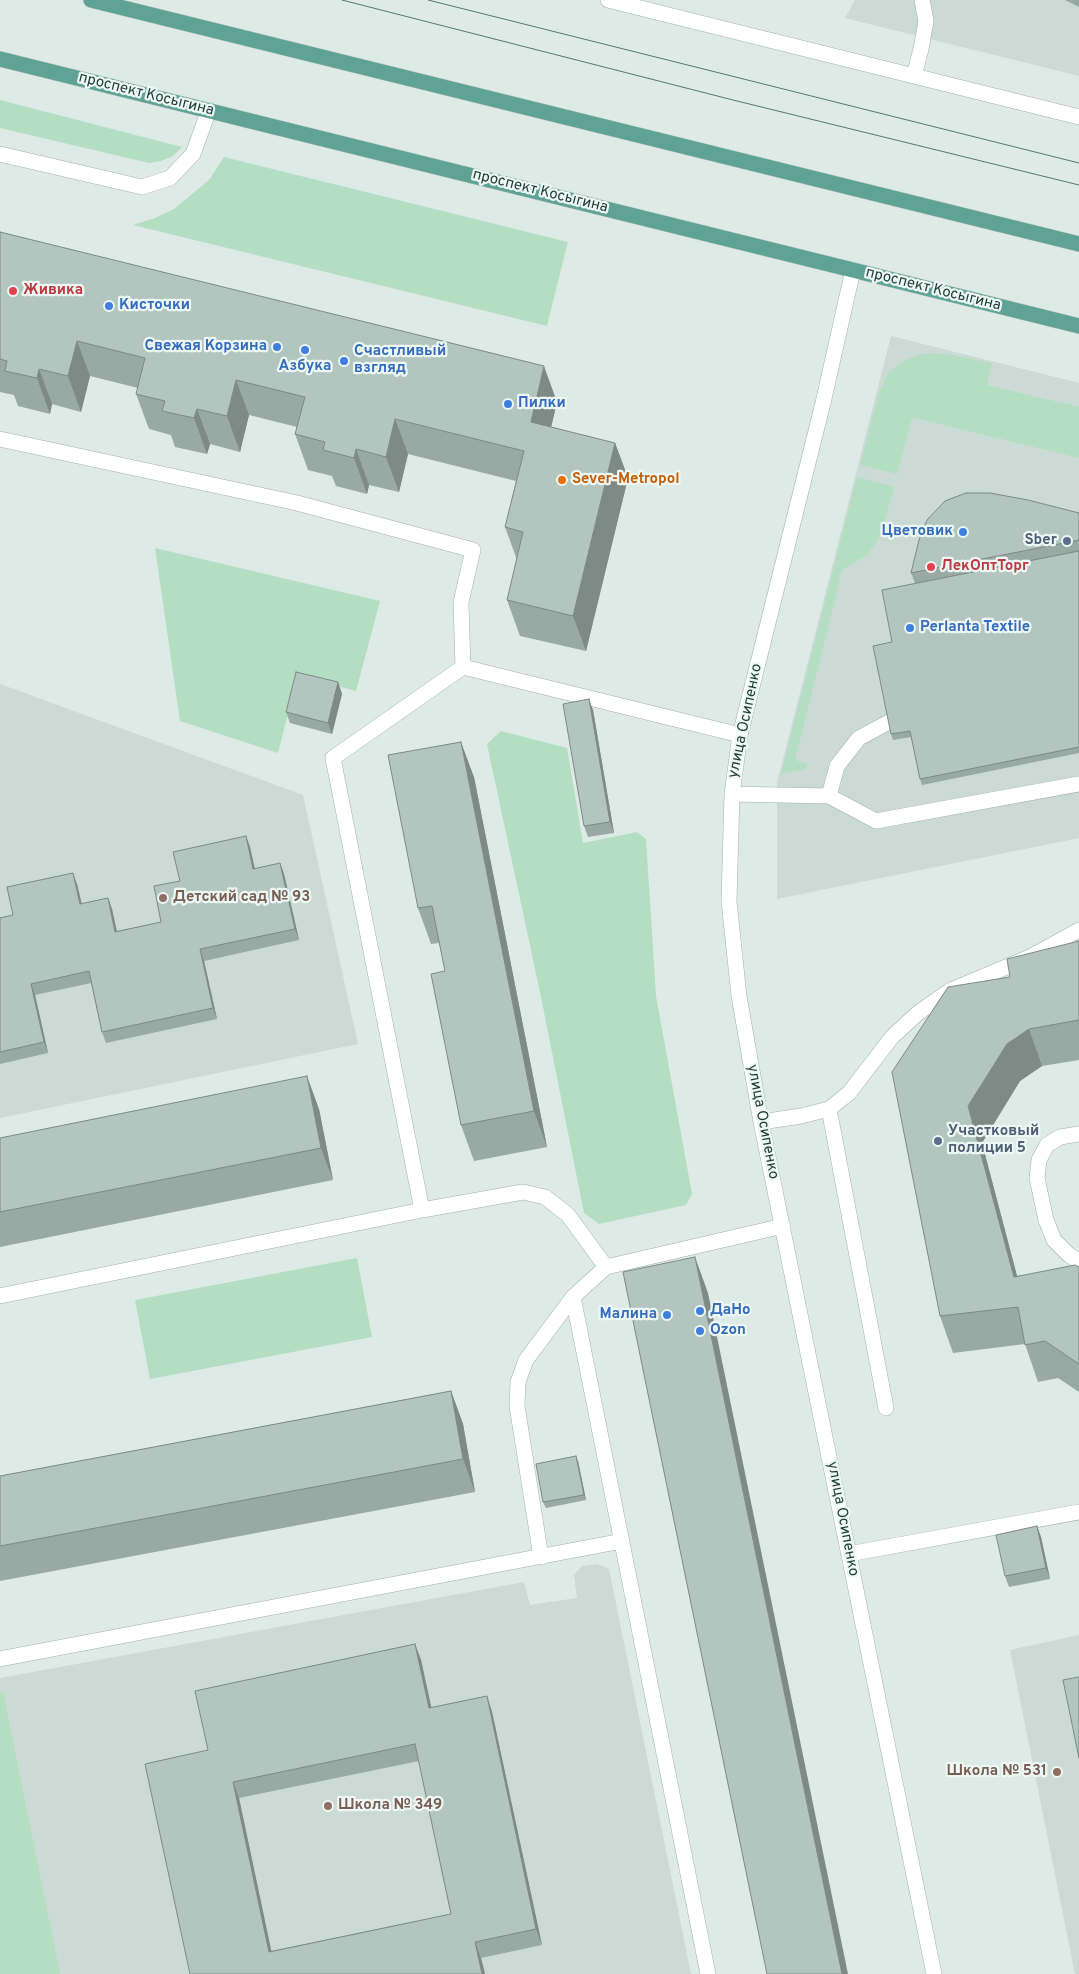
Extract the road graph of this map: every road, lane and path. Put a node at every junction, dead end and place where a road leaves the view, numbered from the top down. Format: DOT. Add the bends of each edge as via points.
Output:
graph roads {
  1 [pos="91,0"];
  2 [pos="608,0"];
  3 [pos="922,0"];
  4 [pos="0,59"];
  5 [pos="914,76"];
  6 [pos="209,110"];
  7 [pos="1079,118"];
  8 [pos="0,154"];
  9 [pos="1079,244"];
  10 [pos="853,270"];
  11 [pos="1079,326"];
  12 [pos="0,439"];
  13 [pos="463,667"];
  14 [pos="889,722"];
  15 [pos="740,735"];
  16 [pos="1079,784"];
  17 [pos="732,794"];
  18 [pos="829,796"];
  19 [pos="1079,930"];
  20 [pos="829,1109"];
  21 [pos="762,1122"];
  22 [pos="1079,1134"];
  23 [pos="422,1210"];
  24 [pos="783,1226"];
  25 [pos="1079,1261"];
  26 [pos="606,1267"];
  27 [pos="0,1296"];
  28 [pos="573,1297"];
  29 [pos="886,1408"];
  30 [pos="1079,1512"];
  31 [pos="622,1541"];
  32 [pos="849,1554"];
  33 [pos="541,1557"];
  34 [pos="0,1659"];
  35 [pos="708,1974"];
  36 [pos="934,1974"];
  1 -- 9 [label="main road"];
  2 -- 5 [label="street"];
  3 -- 5 [label="street" via="926,21"];
  4 -- 6 [label="main road, проспект Косыгина"];
  5 -- 7 [label="street"];
  6 -- 8 [label="street" via="193,154 170,178 142,187"];
  6 -- 10 [label="main road, проспект Косыгина"];
  10 -- 11 [label="main road, проспект Косыгина"];
  10 -- 15 [label="street, улица Осипенко" via="824,403"];
  12 -- 13 [label="street" via="296,503 473,550 461,602"];
  13 -- 15 [label="street"];
  13 -- 23 [label="street" via="334,758"];
  14 -- 18 [label="street" via="859,738 837,766"];
  15 -- 17 [label="street, улица Осипенко"];
  16 -- 18 [label="street" via="876,821"];
  17 -- 18 [label="street"];
  17 -- 21 [label="street, улица Осипенко" via="729,901 739,996"];
  19 -- 20 [label="street" via="1030,957 949,991 918,1013 892,1037 849,1093"];
  20 -- 21 [label="street"];
  20 -- 29 [label="street"];
  21 -- 24 [label="street, улица Осипенко"];
  22 -- 25 [label="street" via="1060,1137 1047,1145 1039,1160 1037,1178 1054,1240"];
  23 -- 26 [label="street" via="523,1192 545,1197 568,1215"];
  23 -- 27 [label="street"];
  24 -- 26 [label="street"];
  24 -- 32 [label="street, улица Осипенко"];
  26 -- 28 [label="street"];
  28 -- 31 [label="street"];
  28 -- 33 [label="street" via="526,1360 518,1382 517,1406"];
  30 -- 32 [label="street"];
  31 -- 33 [label="street"];
  31 -- 35 [label="street"];
  32 -- 36 [label="street, улица Осипенко"];
  33 -- 34 [label="street"];
}
